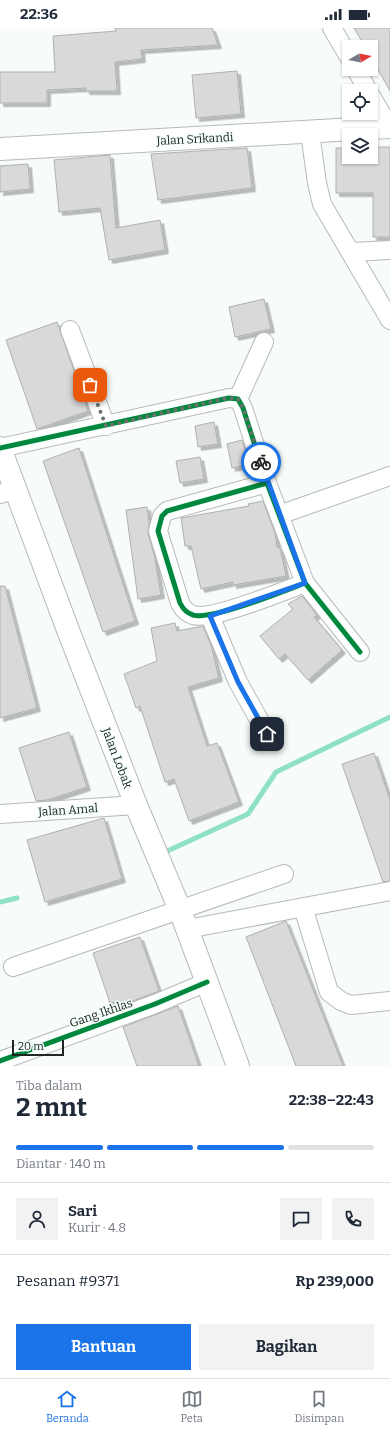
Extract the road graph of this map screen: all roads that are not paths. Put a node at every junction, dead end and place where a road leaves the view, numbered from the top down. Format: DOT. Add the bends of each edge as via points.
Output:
graph roads {
  1 [pos="332,28"];
  2 [pos="342,45"];
  3 [pos="378,107"];
  4 [pos="390,127"];
  5 [pos="310,133"];
  6 [pos="0,149"];
  7 [pos="390,250"];
  8 [pos="351,252"];
  9 [pos="390,320"];
  10 [pos="70,330"];
  11 [pos="264,342"];
  12 [pos="238,399"];
  13 [pos="106,426"];
  14 [pos="0,448"];
  15 [pos="390,476"];
  16 [pos="268,483"];
  17 [pos="7,492"];
  18 [pos="279,515"];
  19 [pos="305,583"];
  20 [pos="210,616"];
  21 [pos="360,652"];
  22 [pos="267,734"];
  23 [pos="136,805"];
  24 [pos="0,814"];
  25 [pos="284,874"];
  26 [pos="390,891"];
  27 [pos="303,907"];
  28 [pos="183,920"];
  29 [pos="13,967"];
  30 [pos="207,982"];
  31 [pos="390,1001"];
  32 [pos="0,1061"];
  33 [pos="238,1066"];
  1 -- 2 [label="street"];
  3 -- 4 [label="street"];
  4 -- 5 [label="main road, Jalan Srikandi"];
  5 -- 6 [label="main road, Jalan Srikandi"];
  5 -- 8 [label="street" via="322,204"];
  7 -- 8 [label="street"];
  8 -- 9 [label="street"];
  10 -- 13 [label="street"];
  11 -- 12 [label="street"];
  12 -- 13 [label="street" via="228,398"];
  12 -- 16 [label="street"];
  13 -- 14 [label="street"];
  14 -- 17 [label="main road, Jalan Lobak"];
  15 -- 18 [label="street"];
  16 -- 18 [label="street"];
  16 -- 20 [label="street" via="167,511 162,516 158,531 180,603 184,610 193,615"];
  17 -- 23 [label="main road, Jalan Lobak"];
  18 -- 19 [label="street"];
  19 -- 20 [label="street"];
  19 -- 21 [label="street"];
  20 -- 22 [label="street" via="238,682"];
  23 -- 24 [label="street, Jalan Amal"];
  23 -- 28 [label="main road, Jalan Lobak"];
  25 -- 28 [label="street"];
  26 -- 27 [label="street"];
  27 -- 28 [label="street"];
  27 -- 31 [label="street" via="329,992 351,1005"];
  28 -- 29 [label="street"];
  28 -- 30 [label="main road, Jalan Lobak"];
  30 -- 32 [label="street, Gang Ikhlas" via="155,1004"];
  30 -- 33 [label="main road, Jalan Lobak"];
}
